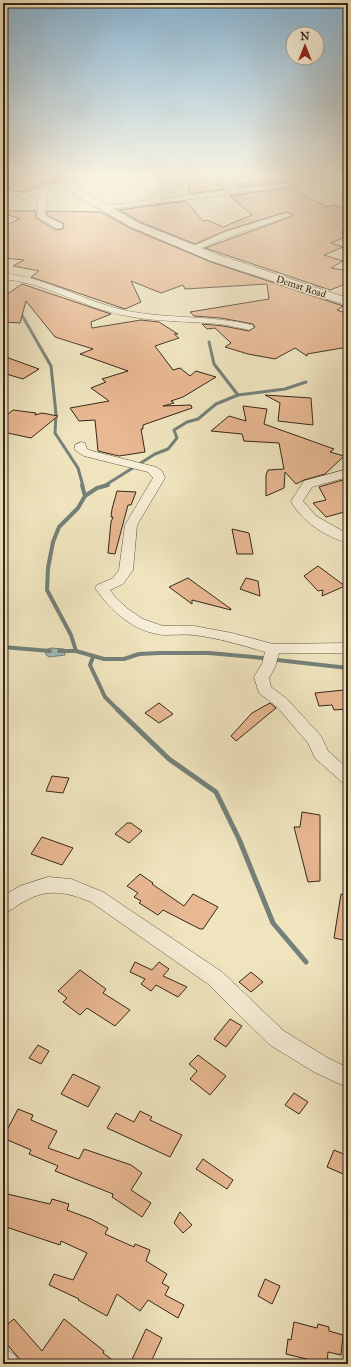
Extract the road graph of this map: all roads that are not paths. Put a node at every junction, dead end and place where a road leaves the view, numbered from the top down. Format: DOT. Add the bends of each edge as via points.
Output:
graph roads {
  1 [pos="164,238"];
  2 [pos="220,238"];
  3 [pos="191,249"];
  4 [pos="3,276"];
  5 [pos="348,302"];
  6 [pos="249,327"];
  7 [pos="81,445"];
  8 [pos="348,473"];
  9 [pos="348,539"];
  10 [pos="348,648"];
  11 [pos="272,649"];
  12 [pos="348,778"];
  13 [pos="3,906"];
  14 [pos="348,1078"];
  15 [pos="3,1361"];
  16 [pos="6,1364"];
  1 -- 3 [label="street, Demat Road"];
  2 -- 3 [label="street"];
  3 -- 5 [label="street, Demat Road"];
  4 -- 6 [label="street" via="22,278 126,314 178,320 222,321"];
  7 -- 11 [label="street" via="81,450 88,454 152,469 159,478 132,525 126,570 118,581 102,588 104,593 123,612 138,622 162,630 194,631"];
  8 -- 9 [label="street" via="308,484 297,501 319,524"];
  10 -- 11 [label="street"];
  11 -- 12 [label="street" via="267,670 261,677 264,689 282,703 315,740 321,754"];
  13 -- 14 [label="street" via="30,888 46,885 82,889 97,896 215,978 276,1038"];
  15 -- 16 [label="street"];
}
